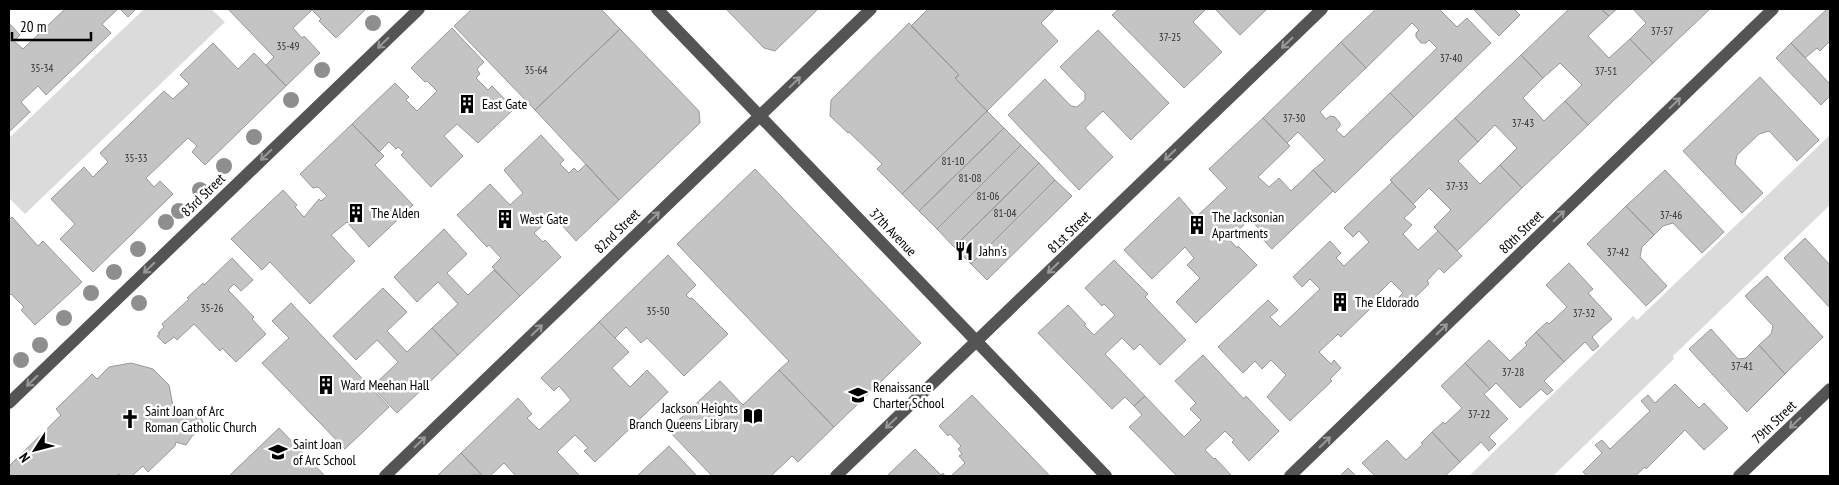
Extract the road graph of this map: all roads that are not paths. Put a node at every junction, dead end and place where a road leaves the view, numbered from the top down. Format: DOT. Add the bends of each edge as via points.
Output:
graph roads {
  1 [pos="418,9"];
  2 [pos="657,9"];
  3 [pos="872,9"];
  4 [pos="1322,9"];
  5 [pos="1773,9"];
  6 [pos="760,116"];
  7 [pos="977,341"];
  8 [pos="1830,389"];
  9 [pos="9,403"];
  10 [pos="385,476"];
  11 [pos="836,476"];
  12 [pos="1106,476"];
  13 [pos="1290,476"];
  14 [pos="1739,476"];
  1 -- 9 [label="street, 83rd Street, one-way"];
  2 -- 6 [label="street, 37th Avenue"];
  6 -- 3 [label="street, 82nd Street, one-way"];
  4 -- 7 [label="street, 81st Street, one-way"];
  13 -- 5 [label="street, 80th Street, one-way"];
  6 -- 7 [label="street, 37th Avenue"];
  10 -- 6 [label="street, 82nd Street, one-way"];
  7 -- 11 [label="street, 81st Street, one-way"];
  7 -- 12 [label="street, 37th Avenue"];
  8 -- 14 [label="street, 79th Street, one-way"];
}
